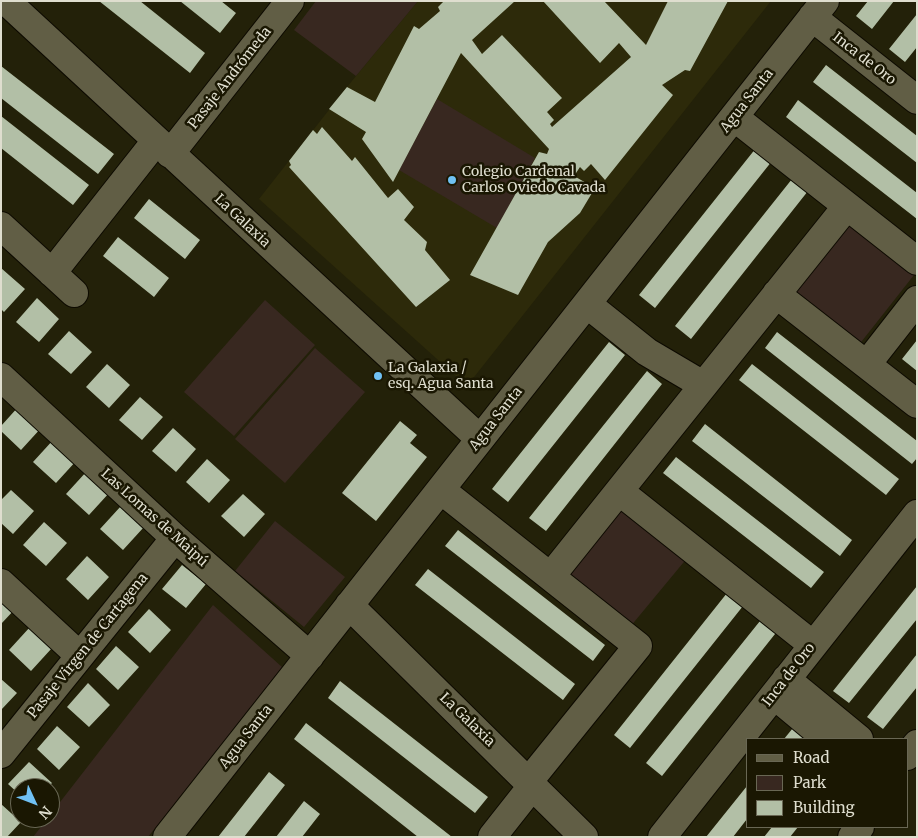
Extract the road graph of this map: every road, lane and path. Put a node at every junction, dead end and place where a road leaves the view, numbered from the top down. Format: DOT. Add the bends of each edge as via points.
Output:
graph roads {
  1 [pos="6,1"];
  2 [pos="280,5"];
  3 [pos="819,9"];
  4 [pos="917,100"];
  5 [pos="734,117"];
  6 [pos="163,148"];
  7 [pos="847,206"];
  8 [pos="1,226"];
  9 [pos="917,261"];
  10 [pos="52,273"];
  11 [pos="74,293"];
  12 [pos="776,294"];
  13 [pos="917,300"];
  14 [pos="587,304"];
  15 [pos="867,364"];
  16 [pos="1,376"];
  17 [pos="703,385"];
  18 [pos="917,404"];
  19 [pos="480,439"];
  20 [pos="441,490"];
  21 [pos="619,491"];
  22 [pos="917,514"];
  23 [pos="176,538"];
  24 [pos="551,576"];
  25 [pos="1,583"];
  26 [pos="350,605"];
  27 [pos="813,645"];
  28 [pos="80,656"];
  29 [pos="310,656"];
  30 [pos="780,687"];
  31 [pos="826,738"];
  32 [pos="858,738"];
  33 [pos="917,744"];
  34 [pos="1,754"];
  35 [pos="908,755"];
  36 [pos="531,783"];
  37 [pos="167,837"];
  38 [pos="492,837"];
  39 [pos="584,837"];
  40 [pos="662,837"];
  1 -- 6 [label="street, La Galaxia"];
  2 -- 6 [label="street, Pasaje Andrómeda"];
  3 -- 4 [label="street, Inca de Oro"];
  3 -- 5 [label="street, Agua Santa"];
  5 -- 7 [label="street"];
  5 -- 14 [label="street, Agua Santa"];
  6 -- 10 [label="street, Pasaje Andrómeda"];
  6 -- 19 [label="street, La Galaxia"];
  7 -- 9 [label="street"];
  7 -- 12 [label="street"];
  8 -- 10 [label="street"];
  10 -- 11 [label="street"];
  12 -- 15 [label="street"];
  12 -- 17 [label="street"];
  13 -- 15 [label="street"];
  14 -- 17 [label="street" via="647,352"];
  14 -- 19 [label="street, Agua Santa"];
  15 -- 18 [label="street"];
  16 -- 23 [label="street, Las Lomas de Maipú"];
  17 -- 21 [label="street"];
  19 -- 20 [label="street, Agua Santa"];
  20 -- 24 [label="street"];
  20 -- 26 [label="street, Agua Santa"];
  21 -- 24 [label="street"];
  21 -- 27 [label="street"];
  22 -- 27 [label="street, Inca de Oro"];
  23 -- 28 [label="street, Pasaje Virgen de Cartagena"];
  23 -- 29 [label="street, Las Lomas de Maipú"];
  24 -- 36 [label="street" via="638,646"];
  25 -- 28 [label="street"];
  26 -- 29 [label="street, Agua Santa"];
  26 -- 36 [label="street, La Galaxia"];
  27 -- 30 [label="street, Inca de Oro"];
  28 -- 34 [label="street, Pasaje Virgen de Cartagena"];
  29 -- 37 [label="street, Agua Santa"];
  30 -- 31 [label="street"];
  30 -- 32 [label="street"];
  30 -- 40 [label="street, Inca de Oro"];
  33 -- 35 [label="street"];
  36 -- 38 [label="street"];
  36 -- 39 [label="street, La Galaxia"];
}
